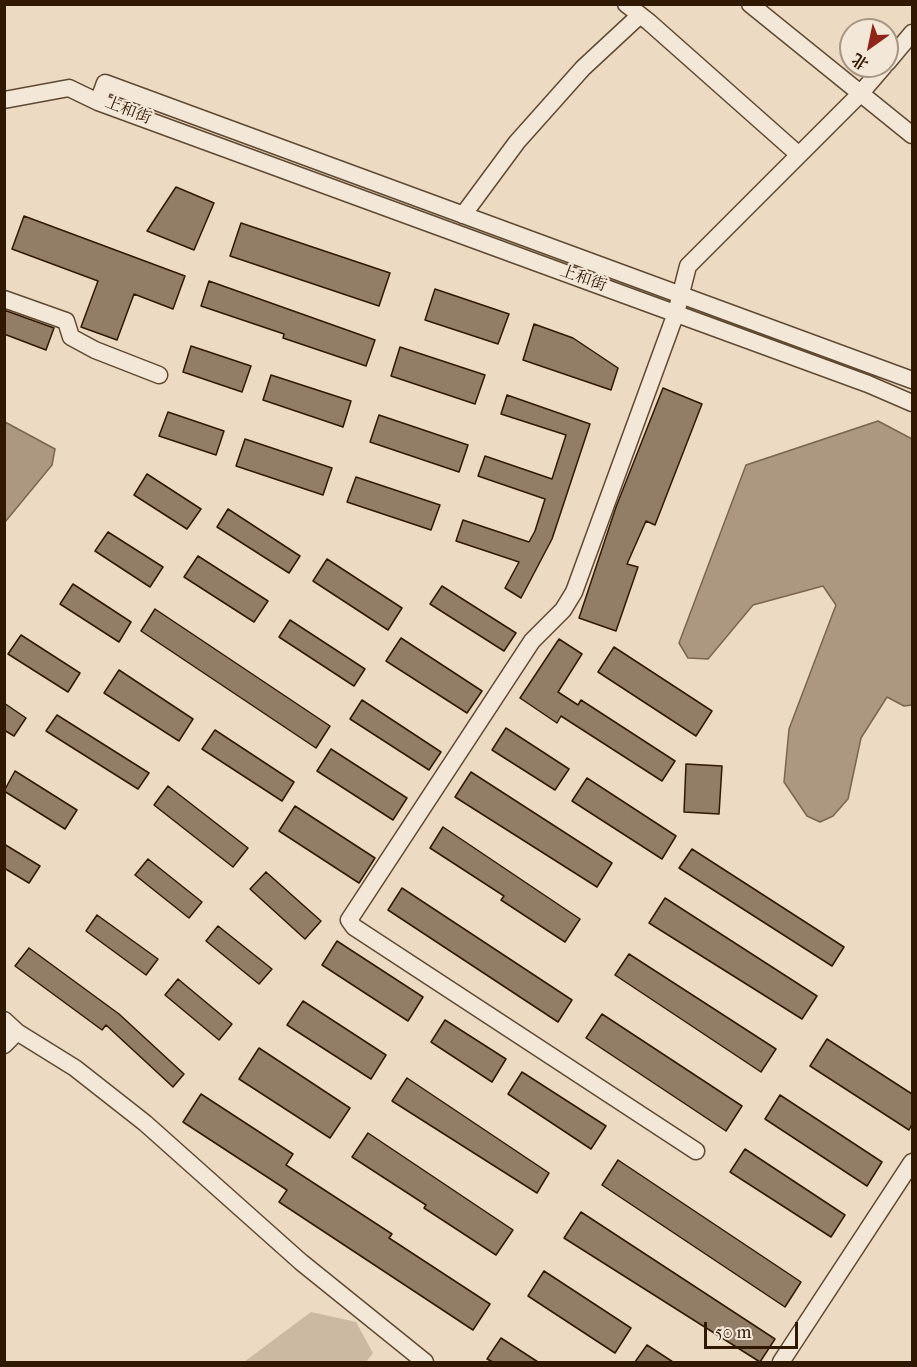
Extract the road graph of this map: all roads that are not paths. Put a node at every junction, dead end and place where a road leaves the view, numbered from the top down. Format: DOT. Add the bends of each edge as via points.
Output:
graph roads {
  1 [pos="626,4"];
  2 [pos="750,4"];
  3 [pos="639,16"];
  4 [pos="912,33"];
  5 [pos="899,48"];
  6 [pos="874,78"];
  7 [pos="860,94"];
  8 [pos="4,100"];
  9 [pos="98,102"];
  10 [pos="912,135"];
  11 [pos="799,155"];
  12 [pos="464,215"];
  13 [pos="680,295"];
  14 [pos="4,299"];
  15 [pos="676,313"];
  16 [pos="159,375"];
  17 [pos="912,380"];
  18 [pos="912,403"];
  19 [pos="4,1020"];
  20 [pos="17,1032"];
  21 [pos="4,1045"];
  22 [pos="696,1151"];
  23 [pos="912,1162"];
  24 [pos="425,1362"];
  25 [pos="781,1362"];
  1 -- 3 [label="street"];
  2 -- 7 [label="street"];
  3 -- 11 [label="street"];
  3 -- 12 [label="street" via="583,68 517,142"];
  4 -- 5 [label="street"];
  6 -- 7 [label="street"];
  7 -- 10 [label="street"];
  7 -- 11 [label="street"];
  8 -- 9 [label="street" via="69,88"];
  9 -- 12 [label="street, 上和街" via="105,83"];
  9 -- 15 [label="street, 上和街"];
  11 -- 13 [label="street" via="688,266"];
  12 -- 13 [label="street, 上和街"];
  13 -- 15 [label="street"];
  13 -- 17 [label="street, 上和街"];
  14 -- 16 [label="street" via="66,321 71,337"];
  15 -- 18 [label="street, 上和街"];
  15 -- 22 [label="street" via="574,592 563,610 532,641 349,920 354,927"];
  19 -- 20 [label="street"];
  20 -- 21 [label="street"];
  20 -- 24 [label="street" via="75,1068 145,1123 301,1262"];
  23 -- 25 [label="street"];
}
